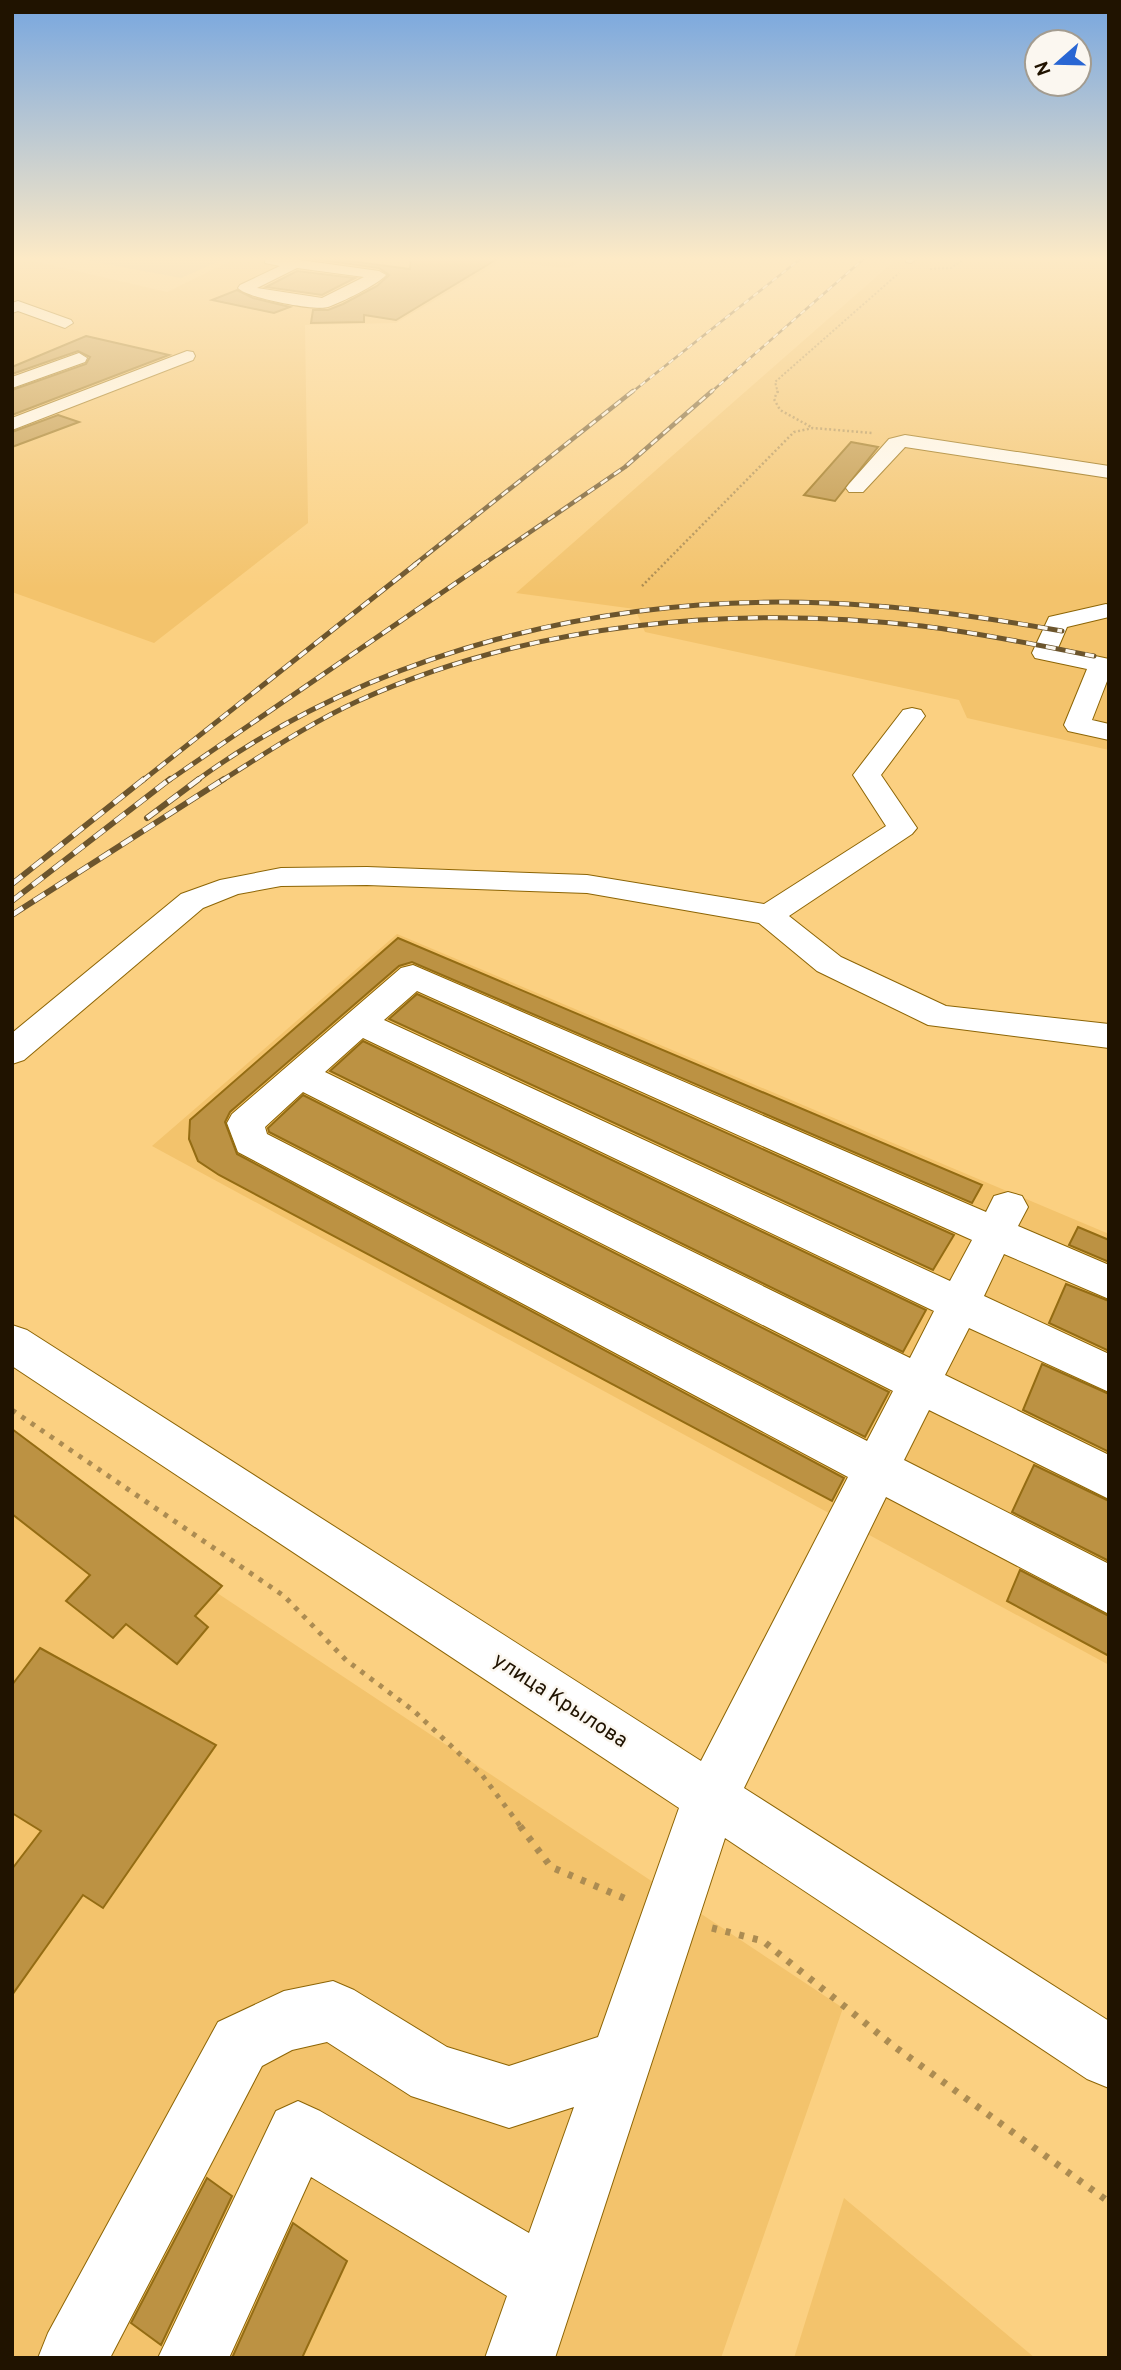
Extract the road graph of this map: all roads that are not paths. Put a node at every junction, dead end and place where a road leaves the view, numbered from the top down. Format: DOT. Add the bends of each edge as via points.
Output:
graph roads {
  1 [pos="56,367"];
  2 [pos="160,367"];
  3 [pos="12,383"];
  4 [pos="12,425"];
  5 [pos="1109,472"];
  6 [pos="856,488"];
  7 [pos="1106,611"];
  8 [pos="912,716"];
  9 [pos="1109,732"];
  10 [pos="769,915"];
  11 [pos="359,1023"];
  12 [pos="1109,1036"];
  13 [pos="12,1052"];
  14 [pos="300,1075"];
  15 [pos="1001,1220"];
  16 [pos="1109,1283"];
  17 [pos="958,1304"];
  18 [pos="12,1343"];
  19 [pos="1109,1374"];
  20 [pos="918,1383"];
  21 [pos="876,1467"];
  22 [pos="1109,1478"];
  23 [pos="1109,1590"];
  24 [pos="710,1799"];
  25 [pos="1109,2057"];
  26 [pos="621,2060"];
  27 [pos="546,2281"];
  28 [pos="73,2358"];
  29 [pos="193,2358"];
  30 [pos="520,2358"];
  1 -- 3 [label="street"];
  2 -- 4 [label="street"];
  5 -- 6 [label="street" via="915,440 896,443"];
  7 -- 9 [label="street" via="1058,622 1044,653 1101,664 1077,725"];
  8 -- 10 [label="street" via="867,775 902,828"];
  10 -- 12 [label="street" via="829,964 940,1017"];
  10 -- 13 [label="street" via="587,884 367,876 281,877 231,886 192,901"];
  11 -- 14 [label="street"];
  11 -- 15 [label="street" via="413,976"];
  11 -- 17 [label="street"];
  14 -- 20 [label="street"];
  14 -- 21 [label="street" via="245,1123 251,1142"];
  15 -- 16 [label="street"];
  15 -- 17 [label="street"];
  17 -- 19 [label="street"];
  17 -- 20 [label="street"];
  18 -- 24 [label="street, улица Крылова"];
  20 -- 21 [label="street"];
  20 -- 22 [label="street"];
  21 -- 23 [label="street"];
  21 -- 24 [label="street"];
  24 -- 25 [label="street, улица Крылова"];
  24 -- 26 [label="street"];
  26 -- 27 [label="street"];
  26 -- 28 [label="street" via="509,2096 433,2074 333,2011 284,2021 240,2044"];
  27 -- 29 [label="street" via="299,2133"];
  27 -- 30 [label="street"];
}
